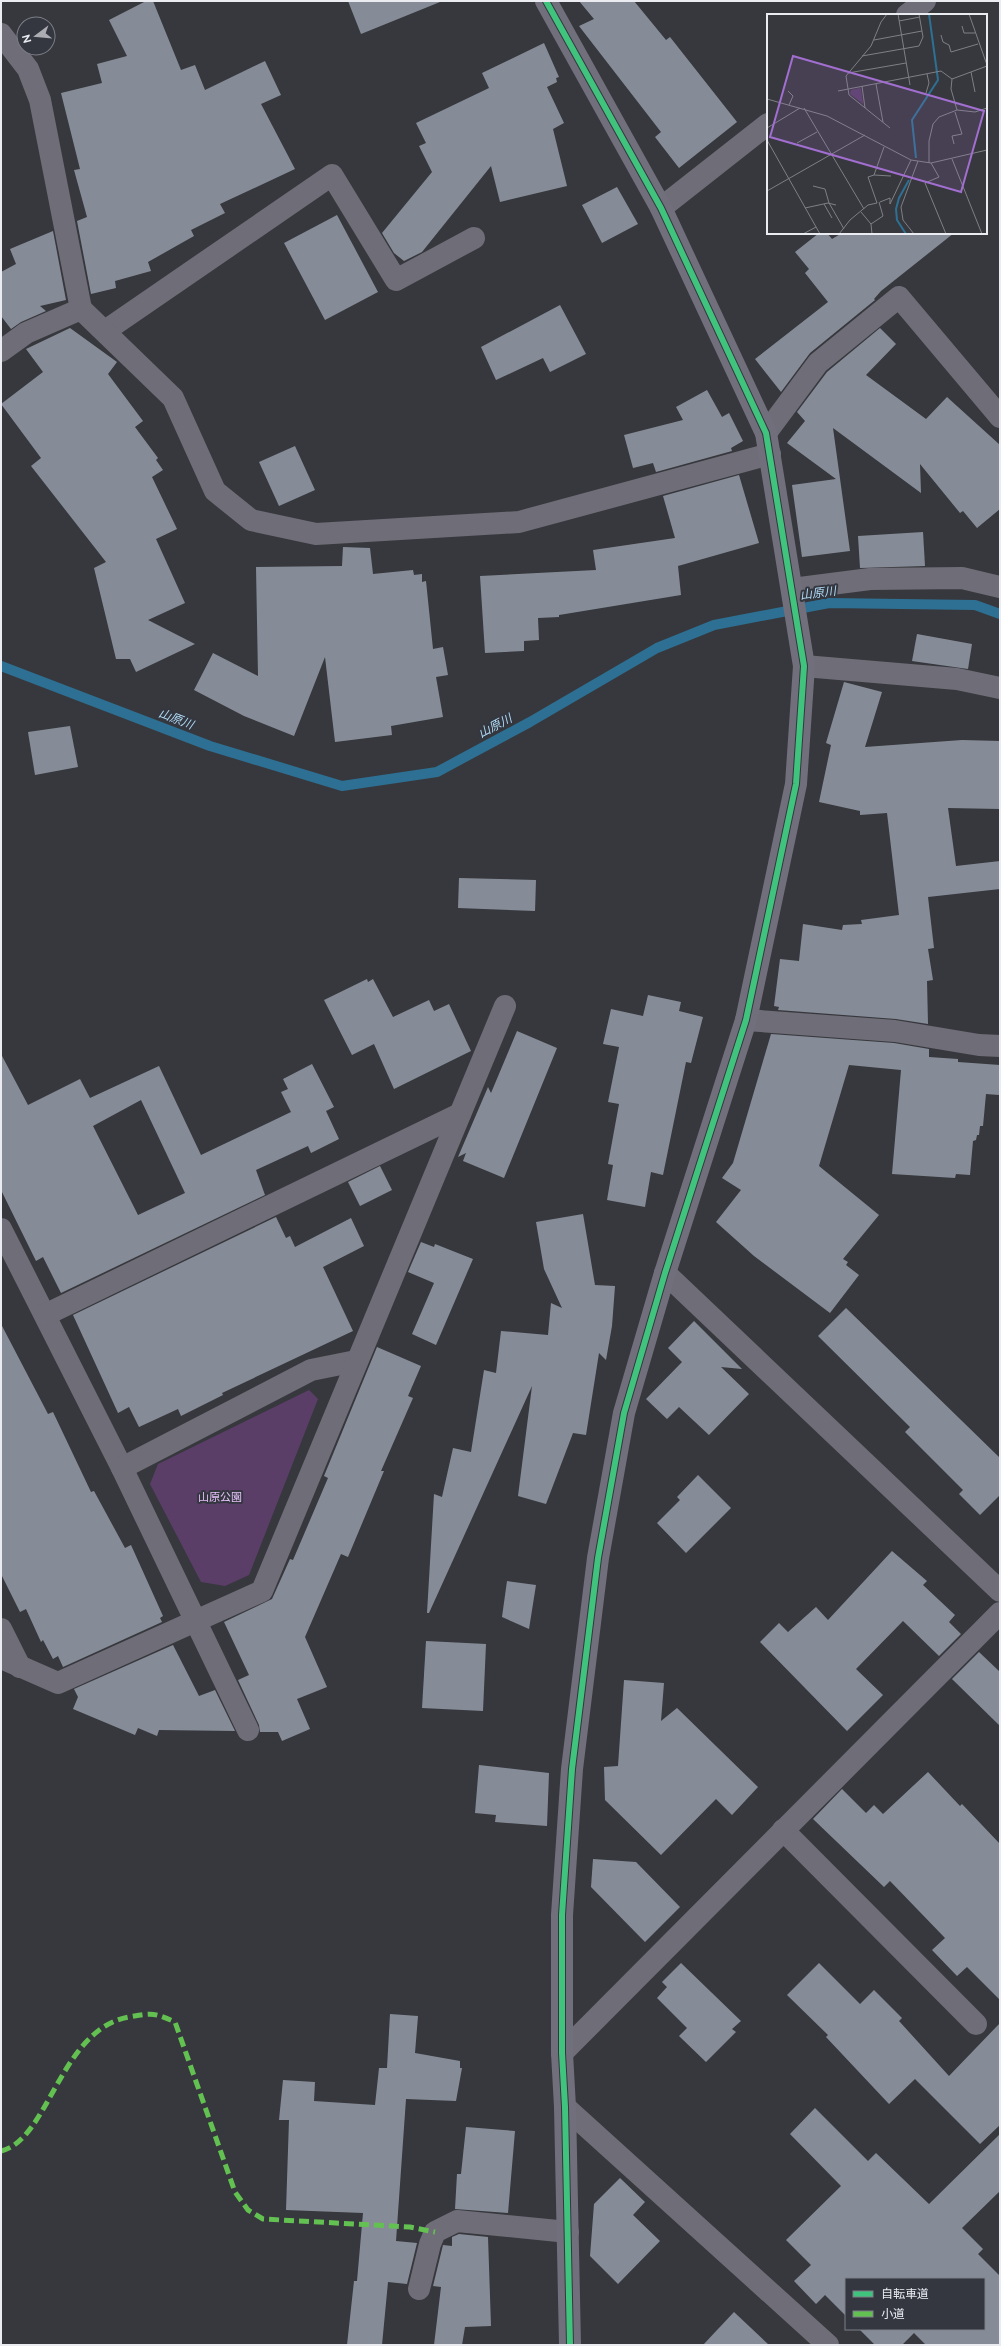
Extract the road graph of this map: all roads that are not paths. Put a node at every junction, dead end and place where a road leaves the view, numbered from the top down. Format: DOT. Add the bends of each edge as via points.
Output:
graph roads {
  1 [pos="546,1"];
  2 [pos="925,1"];
  3 [pos="908,14"];
  4 [pos="1,34"];
  5 [pos="767,125"];
  6 [pos="661,208"];
  7 [pos="474,238"];
  8 [pos="81,309"];
  9 [pos="105,331"];
  10 [pos="1,351"];
  11 [pos="1000,417"];
  12 [pos="768,444"];
  13 [pos="1000,587"];
  14 [pos="792,589"];
  15 [pos="804,666"];
  16 [pos="1000,688"];
  17 [pos="505,1006"];
  18 [pos="746,1020"];
  19 [pos="1000,1046"];
  20 [pos="460,1114"];
  21 [pos="1,1229"];
  22 [pos="665,1274"];
  23 [pos="45,1315"];
  24 [pos="356,1361"];
  25 [pos="122,1468"];
  26 [pos="1000,1591"];
  27 [pos="1000,1613"];
  28 [pos="196,1621"];
  29 [pos="1,1629"];
  30 [pos="10,1662"];
  31 [pos="248,1730"];
  32 [pos="783,1830"];
  33 [pos="976,2024"];
  34 [pos="562,2053"];
  35 [pos="565,2107"];
  36 [pos="568,2232"];
  37 [pos="419,2289"];
  38 [pos="570,2345"];
  39 [pos="828,2345"];
  1 -- 6 [label="street"];
  2 -- 3 [label="street"];
  4 -- 8 [label="street" via="28,69 40,100"];
  5 -- 6 [label="street"];
  6 -- 12 [label="street"];
  7 -- 9 [label="street" via="396,280 332,175"];
  8 -- 9 [label="street"];
  8 -- 10 [label="street" via="26,333"];
  9 -- 12 [label="street" via="173,398 216,491 251,520 316,534 519,522"];
  11 -- 12 [label="street" via="899,297 818,363"];
  12 -- 14 [label="street"];
  13 -- 14 [label="street" via="962,578 870,579"];
  14 -- 15 [label="street"];
  15 -- 16 [label="street" via="957,679"];
  15 -- 18 [label="street" via="796,784"];
  17 -- 20 [label="street"];
  18 -- 19 [label="street" via="895,1031 980,1046"];
  18 -- 22 [label="street"];
  20 -- 23 [label="street"];
  20 -- 24 [label="street"];
  21 -- 23 [label="street"];
  22 -- 26 [label="street"];
  22 -- 34 [label="street" via="624,1413 598,1558 572,1769 562,1915"];
  23 -- 25 [label="street"];
  24 -- 25 [label="street" via="311,1370"];
  24 -- 28 [label="street" via="262,1591"];
  25 -- 28 [label="street"];
  27 -- 32 [label="street"];
  28 -- 30 [label="street" via="58,1683"];
  28 -- 31 [label="street"];
  29 -- 30 [label="street"];
  32 -- 33 [label="street"];
  32 -- 34 [label="street"];
  34 -- 35 [label="street"];
  35 -- 36 [label="street"];
  35 -- 39 [label="street"];
  36 -- 37 [label="street" via="457,2221 435,2232"];
  36 -- 38 [label="street"];
}
